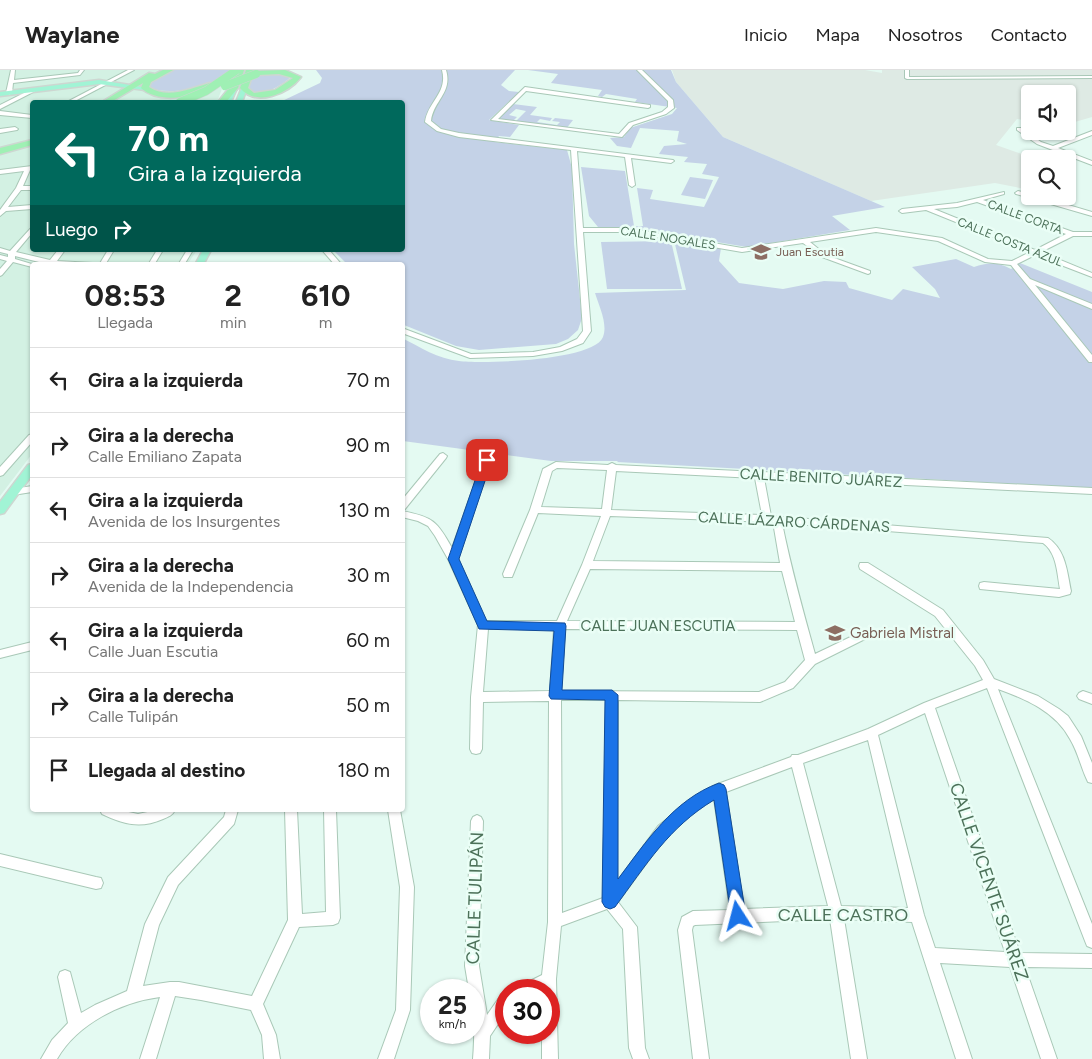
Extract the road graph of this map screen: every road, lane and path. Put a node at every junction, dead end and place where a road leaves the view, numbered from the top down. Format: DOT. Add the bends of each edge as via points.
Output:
graph roads {
  1 [pos="13,70"];
  2 [pos="82,70"];
  3 [pos="132,70"];
  4 [pos="162,70"];
  5 [pos="169,70"];
  6 [pos="232,70"];
  7 [pos="239,70"];
  8 [pos="298,70"];
  9 [pos="444,70"];
  10 [pos="639,70"];
  11 [pos="907,70"];
  12 [pos="256,71"];
  13 [pos="1092,77"];
  14 [pos="12,82"];
  15 [pos="108,82"];
  16 [pos="135,85"];
  17 [pos="145,85"];
  18 [pos="234,88"];
  19 [pos="244,88"];
  20 [pos="209,89"];
  21 [pos="34,90"];
  22 [pos="10,93"];
  23 [pos="0,94"];
  24 [pos="74,100"];
  25 [pos="109,100"];
  26 [pos="174,100"];
  27 [pos="179,100"];
  28 [pos="185,100"];
  29 [pos="190,100"];
  30 [pos="224,100"];
  31 [pos="229,100"];
  32 [pos="240,100"];
  33 [pos="268,100"];
  34 [pos="648,106"];
  35 [pos="0,107"];
  36 [pos="0,114"];
  37 [pos="30,117"];
  38 [pos="30,123"];
  39 [pos="25,126"];
  40 [pos="15,129"];
  41 [pos="1019,129"];
  42 [pos="0,131"];
  43 [pos="580,132"];
  44 [pos="1092,133"];
  45 [pos="575,137"];
  46 [pos="1082,137"];
  47 [pos="1092,140"];
  48 [pos="579,141"];
  49 [pos="30,144"];
  50 [pos="30,148"];
  51 [pos="1054,148"];
  52 [pos="0,151"];
  53 [pos="0,155"];
  54 [pos="628,156"];
  55 [pos="1082,159"];
  56 [pos="671,161"];
  57 [pos="1092,163"];
  58 [pos="30,168"];
  59 [pos="1092,168"];
  60 [pos="0,172"];
  61 [pos="632,185"];
  62 [pos="19,188"];
  63 [pos="30,188"];
  64 [pos="1002,193"];
  65 [pos="1018,193"];
  66 [pos="1021,194"];
  67 [pos="978,200"];
  68 [pos="1064,205"];
  69 [pos="30,207"];
  70 [pos="1071,207"];
  71 [pos="1092,207"];
  72 [pos="928,210"];
  73 [pos="2,211"];
  74 [pos="902,211"];
  75 [pos="1092,214"];
  76 [pos="580,230"];
  77 [pos="30,233"];
  78 [pos="1072,234"];
  79 [pos="1092,234"];
  80 [pos="804,240"];
  81 [pos="0,250"];
  82 [pos="60,252"];
  83 [pos="327,252"];
  84 [pos="1034,252"];
  85 [pos="0,257"];
  86 [pos="12,257"];
  87 [pos="40,262"];
  88 [pos="53,262"];
  89 [pos="336,262"];
  90 [pos="1014,263"];
  91 [pos="30,264"];
  92 [pos="868,272"];
  93 [pos="0,274"];
  94 [pos="1092,275"];
  95 [pos="1028,280"];
  96 [pos="1092,307"];
  97 [pos="405,331"];
  98 [pos="1089,349"];
  99 [pos="1092,360"];
  100 [pos="30,439"];
  101 [pos="443,456"];
  102 [pos="487,460"];
  103 [pos="612,466"];
  104 [pos="30,471"];
  105 [pos="0,473"];
  106 [pos="759,476"];
  107 [pos="30,489"];
  108 [pos="1092,491"];
  109 [pos="13,492"];
  110 [pos="407,492"];
  111 [pos="0,510"];
  112 [pos="535,510"];
  113 [pos="606,514"];
  114 [pos="405,515"];
  115 [pos="772,519"];
  116 [pos="453,559"];
  117 [pos="587,566"];
  118 [pos="864,566"];
  119 [pos="786,567"];
  120 [pos="508,574"];
  121 [pos="984,586"];
  122 [pos="483,625"];
  123 [pos="560,626"];
  124 [pos="803,626"];
  125 [pos="863,635"];
  126 [pos="30,646"];
  127 [pos="0,654"];
  128 [pos="811,661"];
  129 [pos="990,682"];
  130 [pos="612,695"];
  131 [pos="555,696"];
  132 [pos="477,697"];
  133 [pos="928,706"];
  134 [pos="872,733"];
  135 [pos="476,749"];
  136 [pos="796,759"];
  137 [pos="1092,778"];
  138 [pos="719,789"];
  139 [pos="110,812"];
  140 [pos="166,812"];
  141 [pos="232,812"];
  142 [pos="291,812"];
  143 [pos="330,812"];
  144 [pos="394,812"];
  145 [pos="477,821"];
  146 [pos="0,860"];
  147 [pos="96,883"];
  148 [pos="610,902"];
  149 [pos="836,912"];
  150 [pos="917,915"];
  151 [pos="738,916"];
  152 [pos="295,921"];
  153 [pos="555,922"];
  154 [pos="1092,941"];
  155 [pos="930,955"];
  156 [pos="1017,960"];
  157 [pos="1092,961"];
  158 [pos="65,977"];
  159 [pos="474,979"];
  160 [pos="549,979"];
  161 [pos="170,989"];
  162 [pos="132,996"];
  163 [pos="256,1004"];
  164 [pos="495,1016"];
  165 [pos="76,1024"];
  166 [pos="485,1031"];
  167 [pos="482,1044"];
  168 [pos="550,1044"];
  169 [pos="49,1059"];
  170 [pos="148,1059"];
  171 [pos="272,1059"];
  172 [pos="386,1059"];
  173 [pos="481,1059"];
  174 [pos="550,1059"];
  175 [pos="641,1059"];
  176 [pos="701,1059"];
  177 [pos="859,1059"];
  178 [pos="964,1059"];
  179 [pos="1049,1059"];
  1 -- 14 [label="street"];
  2 -- 14 [label="street" via="80,74"];
  3 -- 15 [label="street"];
  4 -- 16 [label="highway"];
  5 -- 17 [label="highway"];
  6 -- 27 [label="highway, bridge" via="202,90"];
  7 -- 18 [label="highway"];
  7 -- 28 [label="highway, bridge"];
  8 -- 33 [label="highway" via="303,77 301,81"];
  9 -- 48 [label="street" via="445,90 428,115 428,122 439,130 566,148"];
  10 -- 48 [label="street" via="671,101 671,108 631,124 620,136"];
  11 -- 13 [label="street" via="908,78"];
  12 -- 19 [label="highway"];
  12 -- 19 [label="highway" via="292,72 297,77 265,95 252,95"];
  12 -- 20 [label="highway, bridge"];
  12 -- 20 [label="highway, bridge" via="224,80"];
  14 -- 22 [label="street"];
  15 -- 16 [label="main road"];
  15 -- 21 [label="main road"];
  15 -- 24 [label="street"];
  16 -- 17 [label="main road"];
  16 -- 25 [label="highway"];
  17 -- 20 [label="highway" via="151,92 177,94"];
  18 -- 30 [label="highway"];
  18 -- 31 [label="main road"];
  19 -- 32 [label="main road"];
  20 -- 26 [label="highway"];
  20 -- 29 [label="highway"];
  21 -- 22 [label="main road"];
  21 -- 35 [label="street"];
  22 -- 23 [label="main road"];
  34 -- 43 [label="street" via="525,89 494,120"];
  36 -- 37 [label="street"];
  38 -- 39 [label="street"];
  40 -- 42 [label="street"];
  41 -- 51 [label="street" via="1039,143"];
  43 -- 45 [label="street"];
  43 -- 48 [label="street"];
  44 -- 46 [label="street"];
  46 -- 47 [label="street"];
  46 -- 51 [label="street"];
  48 -- 54 [label="street"];
  48 -- 76 [label="street"];
  49 -- 52 [label="highway"];
  50 -- 53 [label="highway"];
  51 -- 55 [label="street"];
  54 -- 56 [label="street"];
  54 -- 61 [label="street"];
  55 -- 57 [label="street"];
  55 -- 59 [label="street"];
  58 -- 60 [label="street"];
  58 -- 62 [label="street"];
  62 -- 63 [label="street"];
  62 -- 73 [label="street"];
  64 -- 67 [label="street"];
  65 -- 66 [label="street"];
  67 -- 72 [label="street"];
  67 -- 78 [label="street, CALLE CORTA"];
  68 -- 70 [label="street"];
  69 -- 73 [label="street"];
  70 -- 71 [label="street"];
  70 -- 75 [label="street"];
  72 -- 74 [label="street"];
  72 -- 84 [label="street, CALLE COSTA AZUL"];
  76 -- 80 [label="street, CALLE NOGALES" via="626,230 742,250"];
  76 -- 97 [label="street" via="587,331 580,340 562,349 533,354 470,356"];
  77 -- 86 [label="street"];
  78 -- 79 [label="street"];
  78 -- 84 [label="street"];
  80 -- 90 [label="street, CALLE NOGALES" via="876,230 909,233 940,239 988,261"];
  80 -- 92 [label="street" via="824,256"];
  81 -- 86 [label="street"];
  82 -- 88 [label="street"];
  83 -- 89 [label="street"];
  84 -- 90 [label="street"];
  84 -- 94 [label="street, CALLE COSTA AZUL"];
  85 -- 86 [label="street"];
  86 -- 87 [label="street"];
  86 -- 91 [label="street"];
  86 -- 93 [label="street"];
  90 -- 95 [label="street"];
  95 -- 96 [label="street"];
  95 -- 98 [label="street"];
  98 -- 99 [label="street"];
  100 -- 105 [label="street"];
  101 -- 110 [label="street"];
  102 -- 116 [label="street"];
  103 -- 106 [label="street, CALLE BENITO JUÁREZ"];
  103 -- 112 [label="street, CALLE BENITO JUÁREZ" via="551,466"];
  103 -- 113 [label="street"];
  104 -- 109 [label="main road"];
  106 -- 108 [label="street, CALLE BENITO JUÁREZ"];
  106 -- 115 [label="street"];
  107 -- 109 [label="street"];
  109 -- 111 [label="main road"];
  112 -- 113 [label="street, CALLE LÁZARO CÁRDENAS"];
  112 -- 120 [label="street"];
  113 -- 115 [label="street, CALLE LÁZARO CÁRDENAS"];
  113 -- 117 [label="street"];
  114 -- 116 [label="street" via="431,524"];
  115 -- 119 [label="street"];
  115 -- 121 [label="street, CALLE LÁZARO CÁRDENAS" via="1045,540 1056,550 1066,591"];
  116 -- 122 [label="street"];
  117 -- 119 [label="street"];
  117 -- 123 [label="street"];
  118 -- 129 [label="street" via="939,613"];
  119 -- 124 [label="street"];
  122 -- 123 [label="street, CALLE JUAN ESCUTIA"];
  122 -- 132 [label="street"];
  123 -- 124 [label="street, CALLE JUAN ESCUTIA"];
  123 -- 131 [label="street"];
  124 -- 128 [label="street"];
  125 -- 128 [label="street"];
  126 -- 127 [label="street"];
  128 -- 130 [label="street" via="789,685 760,697"];
  129 -- 133 [label="street"];
  129 -- 137 [label="street" via="1015,690 1044,706 1070,727"];
  129 -- 154 [label="street"];
  130 -- 131 [label="street"];
  130 -- 148 [label="street"];
  131 -- 132 [label="street"];
  131 -- 153 [label="street"];
  132 -- 135 [label="street"];
  133 -- 134 [label="street"];
  133 -- 156 [label="street, CALLE VICENTE SUÁREZ"];
  134 -- 136 [label="street"];
  134 -- 150 [label="street"];
  136 -- 138 [label="street"];
  136 -- 149 [label="street"];
  138 -- 148 [label="street" via="663,830"];
  138 -- 151 [label="street"];
  139 -- 140 [label="street" via="127,820 156,818"];
  141 -- 162 [label="street" via="230,820 173,881 152,924"];
  142 -- 152 [label="street"];
  143 -- 152 [label="street" via="333,918"];
  144 -- 172 [label="street" via="407,887 404,982 403,1010"];
  145 -- 159 [label="street, CALLE TULIPÁN"];
  146 -- 147 [label="street"];
  148 -- 153 [label="street"];
  148 -- 175 [label="street" via="630,927 637,1048"];
  149 -- 150 [label="street, CALLE CASTRO"];
  149 -- 151 [label="street, CALLE CASTRO"];
  149 -- 177 [label="street"];
  150 -- 155 [label="street"];
  151 -- 176 [label="street, CALLE CASTRO" via="693,918 687,922 685,930"];
  152 -- 163 [label="street"];
  153 -- 160 [label="street"];
  155 -- 156 [label="street"];
  155 -- 178 [label="street"];
  156 -- 157 [label="street"];
  156 -- 179 [label="street, CALLE VICENTE SUÁREZ"];
  158 -- 165 [label="street"];
  161 -- 162 [label="street"];
  161 -- 163 [label="street"];
  161 -- 170 [label="street"];
  162 -- 165 [label="street"];
  163 -- 171 [label="street" via="269,1035"];
  164 -- 166 [label="street"];
  165 -- 169 [label="street"];
  167 -- 173 [label="street, CALLE TULIPÁN"];
  168 -- 174 [label="street"];
}
